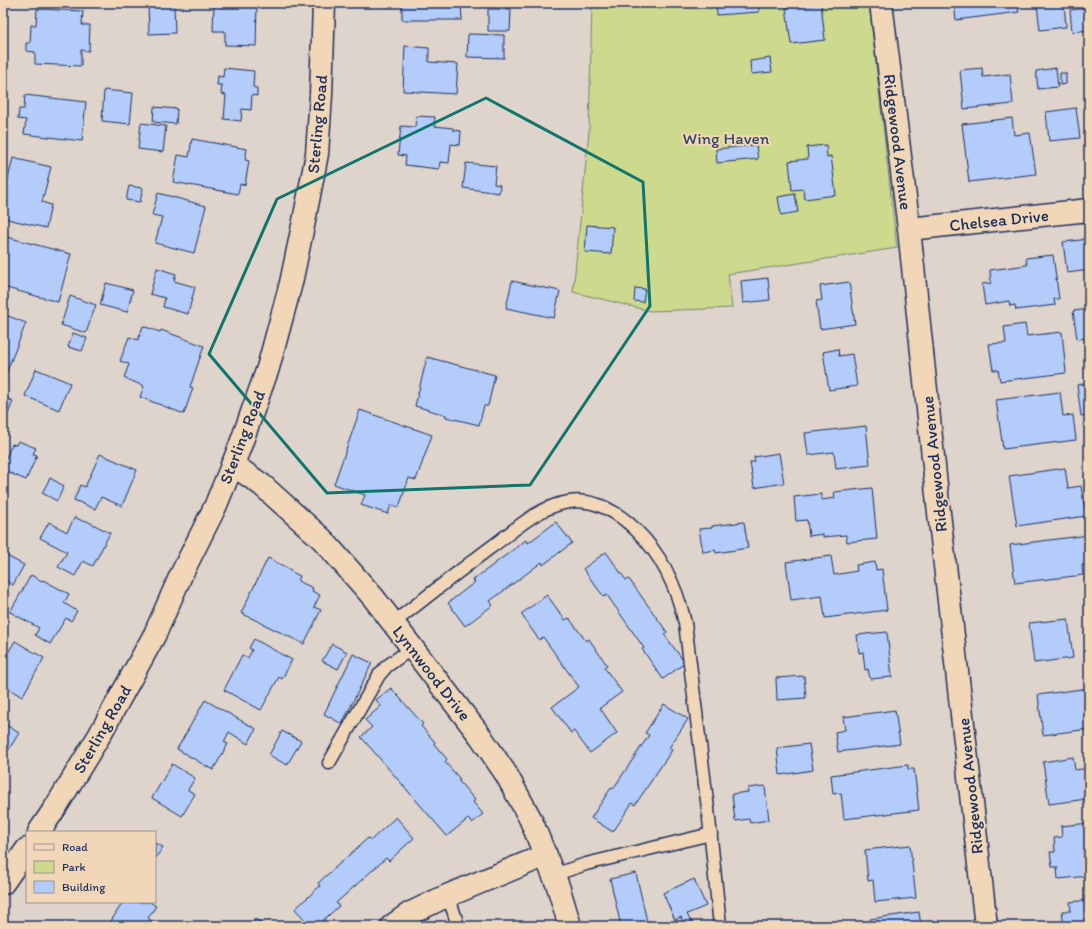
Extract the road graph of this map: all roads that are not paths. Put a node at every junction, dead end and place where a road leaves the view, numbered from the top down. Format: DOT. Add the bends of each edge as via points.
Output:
graph roads {
  1 [pos="324,3"];
  2 [pos="881,3"];
  3 [pos="1089,210"];
  4 [pos="909,230"];
  5 [pos="232,465"];
  6 [pos="393,623"];
  7 [pos="412,648"];
  8 [pos="329,763"];
  9 [pos="40,831"];
  10 [pos="711,834"];
  11 [pos="26,850"];
  12 [pos="550,865"];
  13 [pos="3,883"];
  14 [pos="447,896"];
  15 [pos="392,926"];
  16 [pos="458,926"];
  17 [pos="570,926"];
  18 [pos="720,926"];
  19 [pos="986,926"];
  1 -- 5 [label="street, Sterling Road" via="317,154 304,221 268,368"];
  2 -- 4 [label="street, Ridgewood Avenue"];
  3 -- 4 [label="street, Chelsea Drive"];
  4 -- 19 [label="street, Ridgewood Avenue"];
  5 -- 6 [label="street, Lynnwood Drive" via="275,496 322,539"];
  5 -- 9 [label="street, Sterling Road" via="215,507 138,666 100,736"];
  6 -- 7 [label="street, Lynnwood Drive"];
  6 -- 10 [label="lane" via="472,561 548,507 581,501 616,513 632,525 649,544 664,567 678,597 685,622"];
  7 -- 8 [label="lane" via="379,675"];
  7 -- 12 [label="street, Lynnwood Drive" via="481,737 506,774 530,818"];
  10 -- 12 [label="lane" via="586,864"];
  10 -- 18 [label="lane"];
  11 -- 13 [label="street"];
  12 -- 14 [label="street"];
  12 -- 17 [label="street, Lynnwood Drive"];
  14 -- 15 [label="street" via="409,914"];
  14 -- 16 [label="lane"];
}
